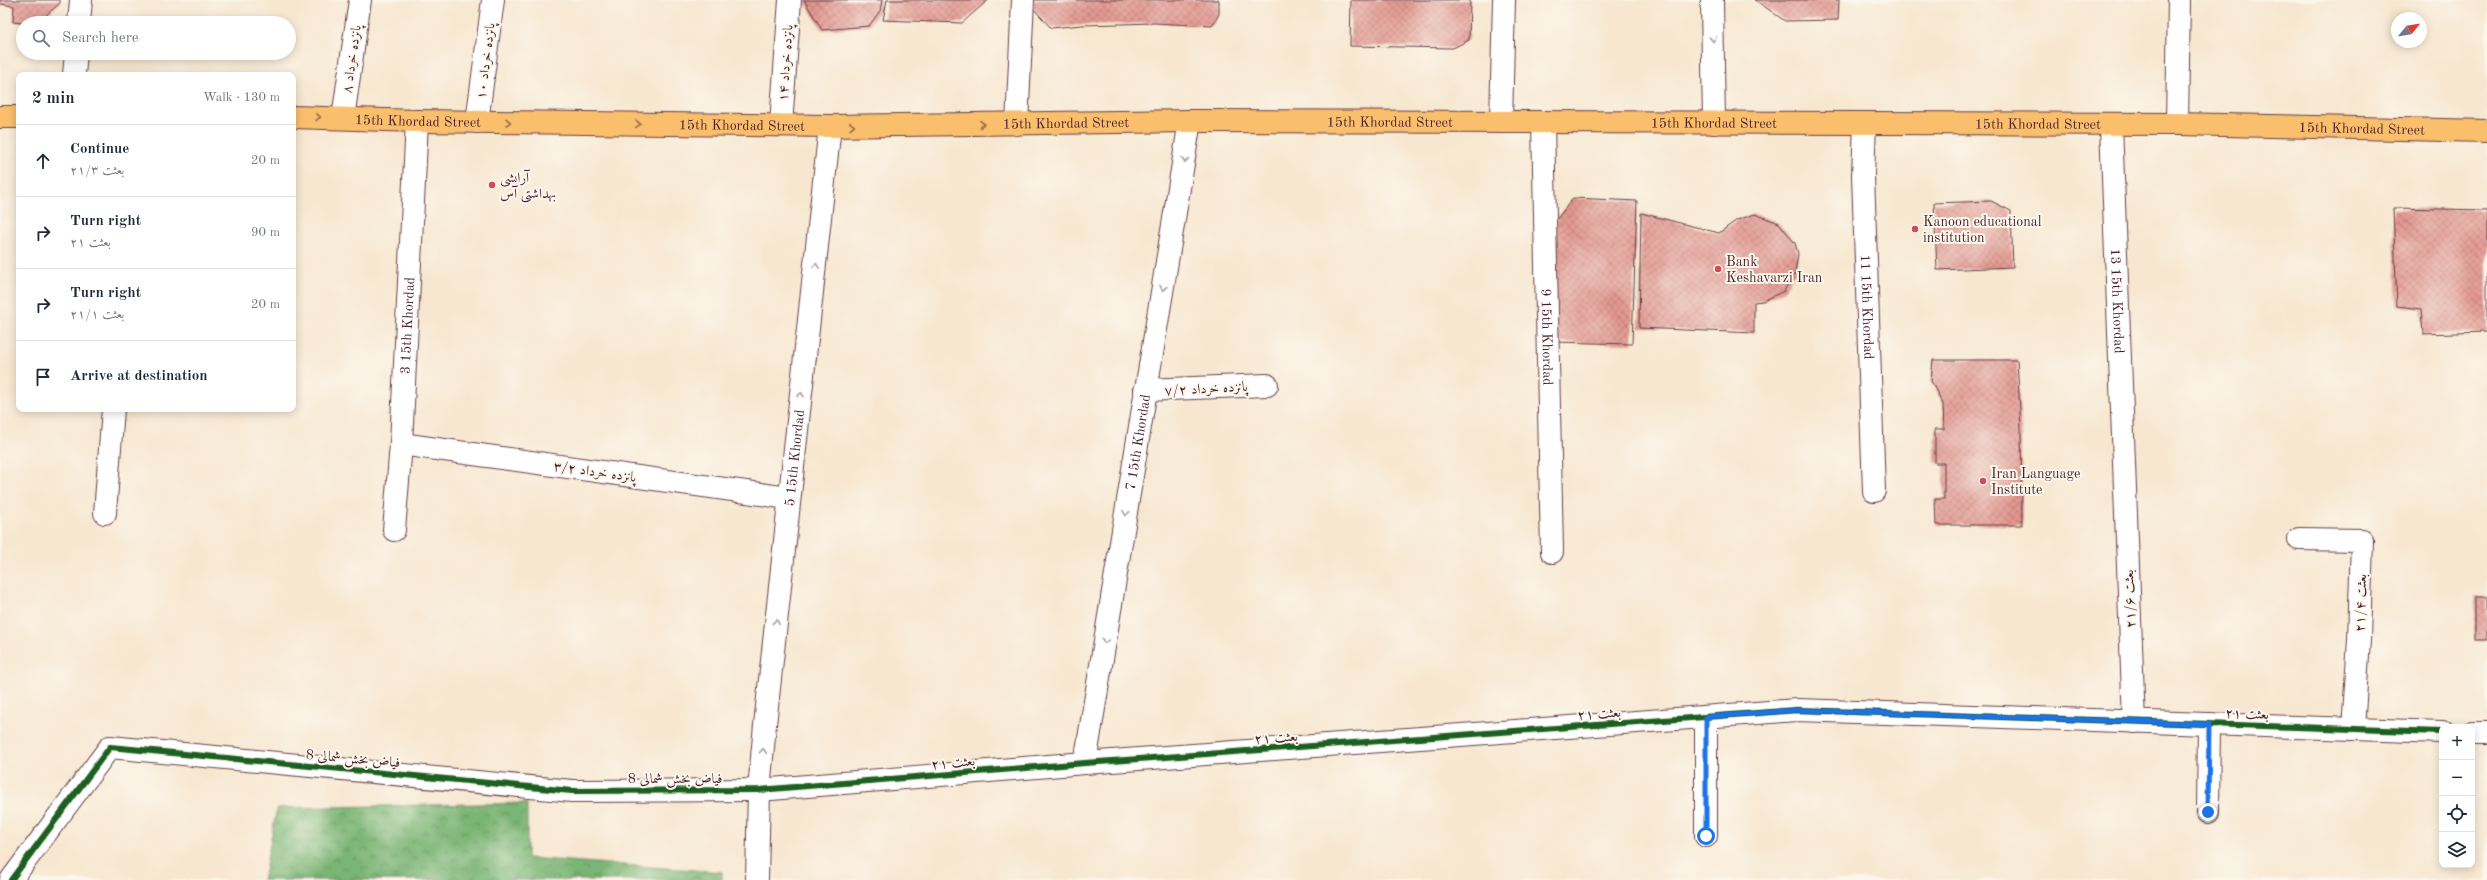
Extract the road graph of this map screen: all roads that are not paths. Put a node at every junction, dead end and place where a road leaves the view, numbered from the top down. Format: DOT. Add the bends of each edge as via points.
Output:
graph roads {
  1 [pos="81,0"];
  2 [pos="360,0"];
  3 [pos="493,0"];
  4 [pos="790,0"];
  5 [pos="1023,0"];
  6 [pos="1504,0"];
  7 [pos="1712,0"];
  8 [pos="2179,0"];
  9 [pos="80,16"];
  10 [pos="75,60"];
  11 [pos="74,72"];
  12 [pos="0,117"];
  13 [pos="16,117"];
  14 [pos="296,117"];
  15 [pos="343,118"];
  16 [pos="417,121"];
  17 [pos="1190,121"];
  18 [pos="477,122"];
  19 [pos="1501,122"];
  20 [pos="1543,122"];
  21 [pos="1714,123"];
  22 [pos="1017,124"];
  23 [pos="1865,124"];
  24 [pos="2177,124"];
  25 [pos="781,125"];
  26 [pos="2110,125"];
  27 [pos="830,126"];
  28 [pos="2487,131"];
  29 [pos="1267,385"];
  30 [pos="1146,390"];
  31 [pos="113,412"];
  32 [pos="401,444"];
  33 [pos="2124,477"];
  34 [pos="1874,491"];
  35 [pos="789,498"];
  36 [pos="105,513"];
  37 [pos="394,530"];
  38 [pos="2299,539"];
  39 [pos="1552,552"];
  40 [pos="1706,717"];
  41 [pos="2134,722"];
  42 [pos="2209,724"];
  43 [pos="2352,729"];
  44 [pos="2439,732"];
  45 [pos="2475,733"];
  46 [pos="2487,733"];
  47 [pos="1085,763"];
  48 [pos="759,790"];
  49 [pos="2208,812"];
  50 [pos="1706,836"];
  51 [pos="12,880"];
  52 [pos="757,880"];
  1 -- 9 [label="street"];
  2 -- 15 [label="street, پانزده خرداد ۸"];
  3 -- 18 [label="street, پانزده خرداد ۱۰"];
  4 -- 25 [label="street, پانزده خرداد ۱۴"];
  5 -- 22 [label="street"];
  6 -- 19 [label="street"];
  7 -- 21 [label="street, one-way"];
  8 -- 24 [label="street"];
  10 -- 11 [label="street"];
  12 -- 13 [label="main road"];
  14 -- 15 [label="main road, 15th Khordad Street, one-way"];
  15 -- 16 [label="main road, 15th Khordad Street"];
  16 -- 18 [label="main road, 15th Khordad Street"];
  16 -- 32 [label="street, 3 15th Khordad"];
  17 -- 19 [label="main road, 15th Khordad Street"];
  17 -- 22 [label="main road, 15th Khordad Street"];
  17 -- 30 [label="street, 7 15th Khordad, one-way"];
  18 -- 25 [label="main road, 15th Khordad Street, one-way"];
  19 -- 20 [label="main road, 15th Khordad Street"];
  20 -- 21 [label="main road, 15th Khordad Street"];
  20 -- 39 [label="street, 9 15th Khordad"];
  21 -- 23 [label="main road, 15th Khordad Street"];
  27 -- 22 [label="main road, 15th Khordad Street, one-way"];
  23 -- 26 [label="main road, 15th Khordad Street"];
  23 -- 34 [label="street, 11 15th Khordad" via="1863,175"];
  24 -- 26 [label="main road, 15th Khordad Street"];
  24 -- 28 [label="main road, 15th Khordad Street"];
  25 -- 27 [label="main road, 15th Khordad Street"];
  26 -- 33 [label="street, 13 15th Khordad"];
  35 -- 27 [label="street, 5 15th Khordad, one-way"];
  29 -- 30 [label="street, پانزده خرداد ۷/۲"];
  30 -- 47 [label="street, 7 15th Khordad, one-way"];
  31 -- 36 [label="street"];
  32 -- 35 [label="street, پانزده خرداد ۳/۲"];
  32 -- 37 [label="street, 3 15th Khordad"];
  33 -- 41 [label="street, بعثت ۲۱/۶"];
  48 -- 35 [label="street, 5 15th Khordad, one-way"];
  38 -- 43 [label="street, بعثت ۲۱/۴" via="2362,540 2359,640"];
  40 -- 41 [label="street, بعثت ۲۱" via="1797,710"];
  40 -- 47 [label="street, بعثت ۲۱"];
  40 -- 50 [label="street"];
  41 -- 42 [label="street, بعثت ۲۱"];
  42 -- 43 [label="street, بعثت ۲۱"];
  42 -- 49 [label="street"];
  43 -- 44 [label="street, بعثت ۲۱"];
  45 -- 46 [label="street"];
  47 -- 48 [label="street, بعثت ۲۱"];
  48 -- 51 [label="street, فیاض بخش شمالی 8" via="572,790 110,747"];
  48 -- 52 [label="street, 5 15th Khordad"];
}
